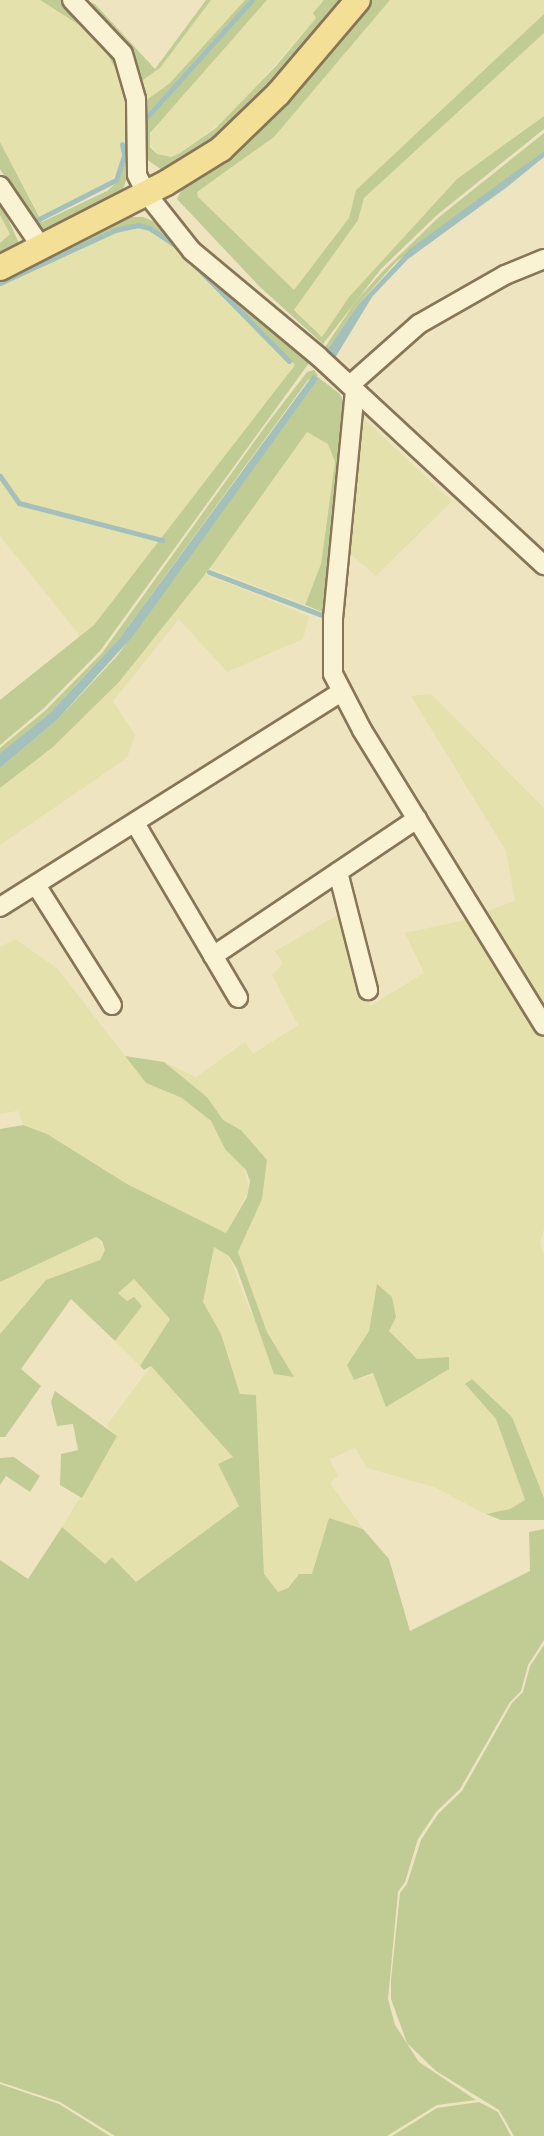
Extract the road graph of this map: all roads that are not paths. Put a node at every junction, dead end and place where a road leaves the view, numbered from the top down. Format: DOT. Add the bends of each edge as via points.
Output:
graph roads {
  1 [pos="72,0"];
  2 [pos="358,0"];
  3 [pos="0,186"];
  4 [pos="146,193"];
  5 [pos="40,245"];
  6 [pos="544,259"];
  7 [pos="0,268"];
  8 [pos="352,388"];
  9 [pos="544,565"];
  10 [pos="342,692"];
  11 [pos="417,819"];
  12 [pos="135,823"];
  13 [pos="338,872"];
  14 [pos="36,885"];
  15 [pos="0,907"];
  16 [pos="213,956"];
  17 [pos="368,990"];
  18 [pos="238,998"];
  19 [pos="112,1005"];
  20 [pos="544,1026"];
  1 -- 4 [label="street" via="116,43 130,70 136,99 138,175"];
  2 -- 4 [label="main road" via="243,131 198,164"];
  3 -- 5 [label="street"];
  4 -- 5 [label="main road"];
  4 -- 8 [label="street" via="192,251"];
  5 -- 7 [label="main road"];
  6 -- 8 [label="street" via="505,275 419,324"];
  8 -- 9 [label="street"];
  8 -- 10 [label="street" via="333,617 333,674"];
  10 -- 11 [label="street"];
  10 -- 12 [label="street"];
  11 -- 13 [label="street"];
  11 -- 20 [label="street"];
  12 -- 14 [label="street"];
  12 -- 16 [label="street"];
  13 -- 16 [label="street"];
  13 -- 17 [label="street"];
  14 -- 15 [label="street"];
  14 -- 19 [label="street"];
  16 -- 18 [label="street"];
}
